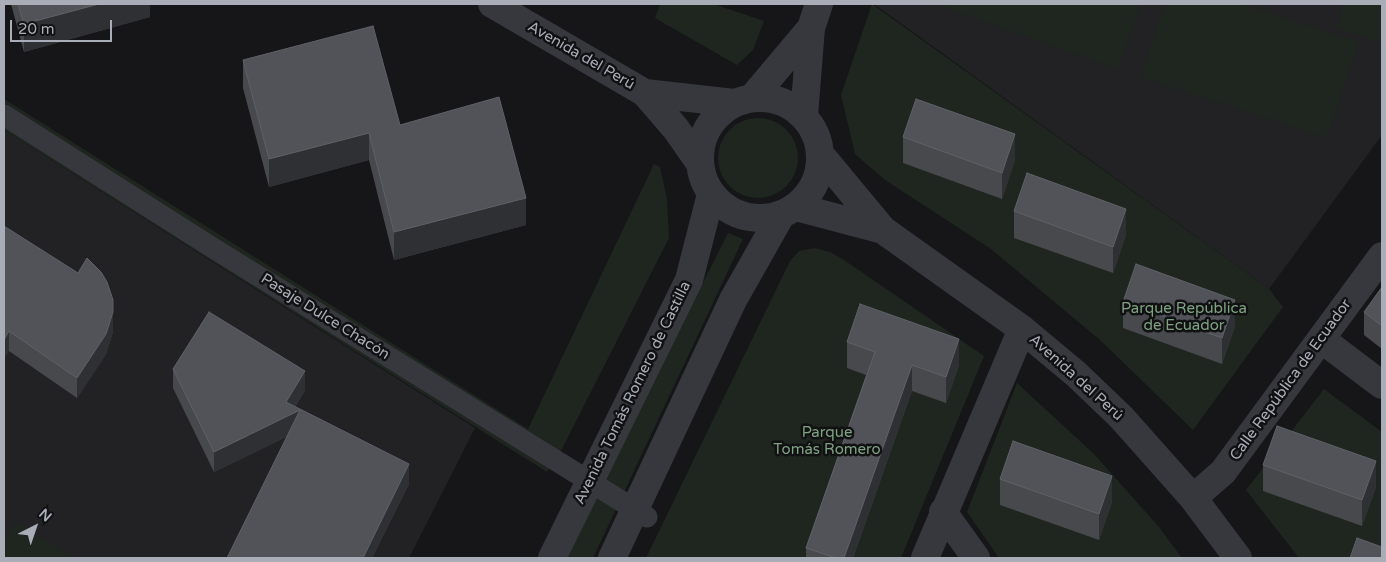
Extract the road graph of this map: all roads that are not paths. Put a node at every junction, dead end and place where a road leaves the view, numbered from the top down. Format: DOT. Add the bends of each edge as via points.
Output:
graph roads {
  1 [pos="492,4"];
  2 [pos="815,16"];
  3 [pos="645,93"];
  4 [pos="743,100"];
  5 [pos="4,115"];
  6 [pos="804,116"];
  7 [pos="820,154"];
  8 [pos="699,162"];
  9 [pos="711,194"];
  10 [pos="788,211"];
  11 [pos="883,230"];
  12 [pos="1382,256"];
  13 [pos="1022,329"];
  14 [pos="1321,340"];
  15 [pos="1382,385"];
  16 [pos="590,481"];
  17 [pos="1193,498"];
  18 [pos="944,512"];
  19 [pos="641,513"];
  20 [pos="552,558"];
  21 [pos="612,558"];
  22 [pos="925,558"];
  23 [pos="976,558"];
  24 [pos="1238,558"];
  1 -- 3 [label="street, Avenida del Perú"];
  2 -- 4 [label="street"];
  2 -- 6 [label="street"];
  3 -- 4 [label="street, Avenida del Perú"];
  3 -- 8 [label="street, Avenida del Perú"];
  4 -- 6 [label="street" via="771,98 788,104"];
  4 -- 8 [label="street" via="719,113 707,127 700,144"];
  5 -- 16 [label="street, Pasaje Dulce Chacón"];
  6 -- 7 [label="street" via="815,134"];
  7 -- 10 [label="street" via="818,174 810,192"];
  7 -- 11 [label="street, Avenida del Perú"];
  8 -- 9 [label="street" via="702,179"];
  9 -- 10 [label="street" via="742,216 762,219"];
  9 -- 16 [label="street, Avenida Tomás Romero de Castilla" via="689,280"];
  10 -- 11 [label="street, Avenida del Perú"];
  10 -- 19 [label="street" via="733,300"];
  11 -- 13 [label="street, Avenida del Perú"];
  12 -- 14 [label="street, Calle República de Ecuador"];
  13 -- 17 [label="street, Avenida del Perú" via="1121,417"];
  13 -- 18 [label="street"];
  14 -- 15 [label="street"];
  14 -- 17 [label="street, Calle República de Ecuador" via="1223,472"];
  16 -- 19 [label="street, Pasaje Dulce Chacón"];
  16 -- 20 [label="street, Avenida Tomás Romero de Castilla"];
  17 -- 24 [label="street, Avenida del Perú"];
  18 -- 22 [label="street"];
  18 -- 23 [label="street"];
  19 -- 21 [label="street"];
}
